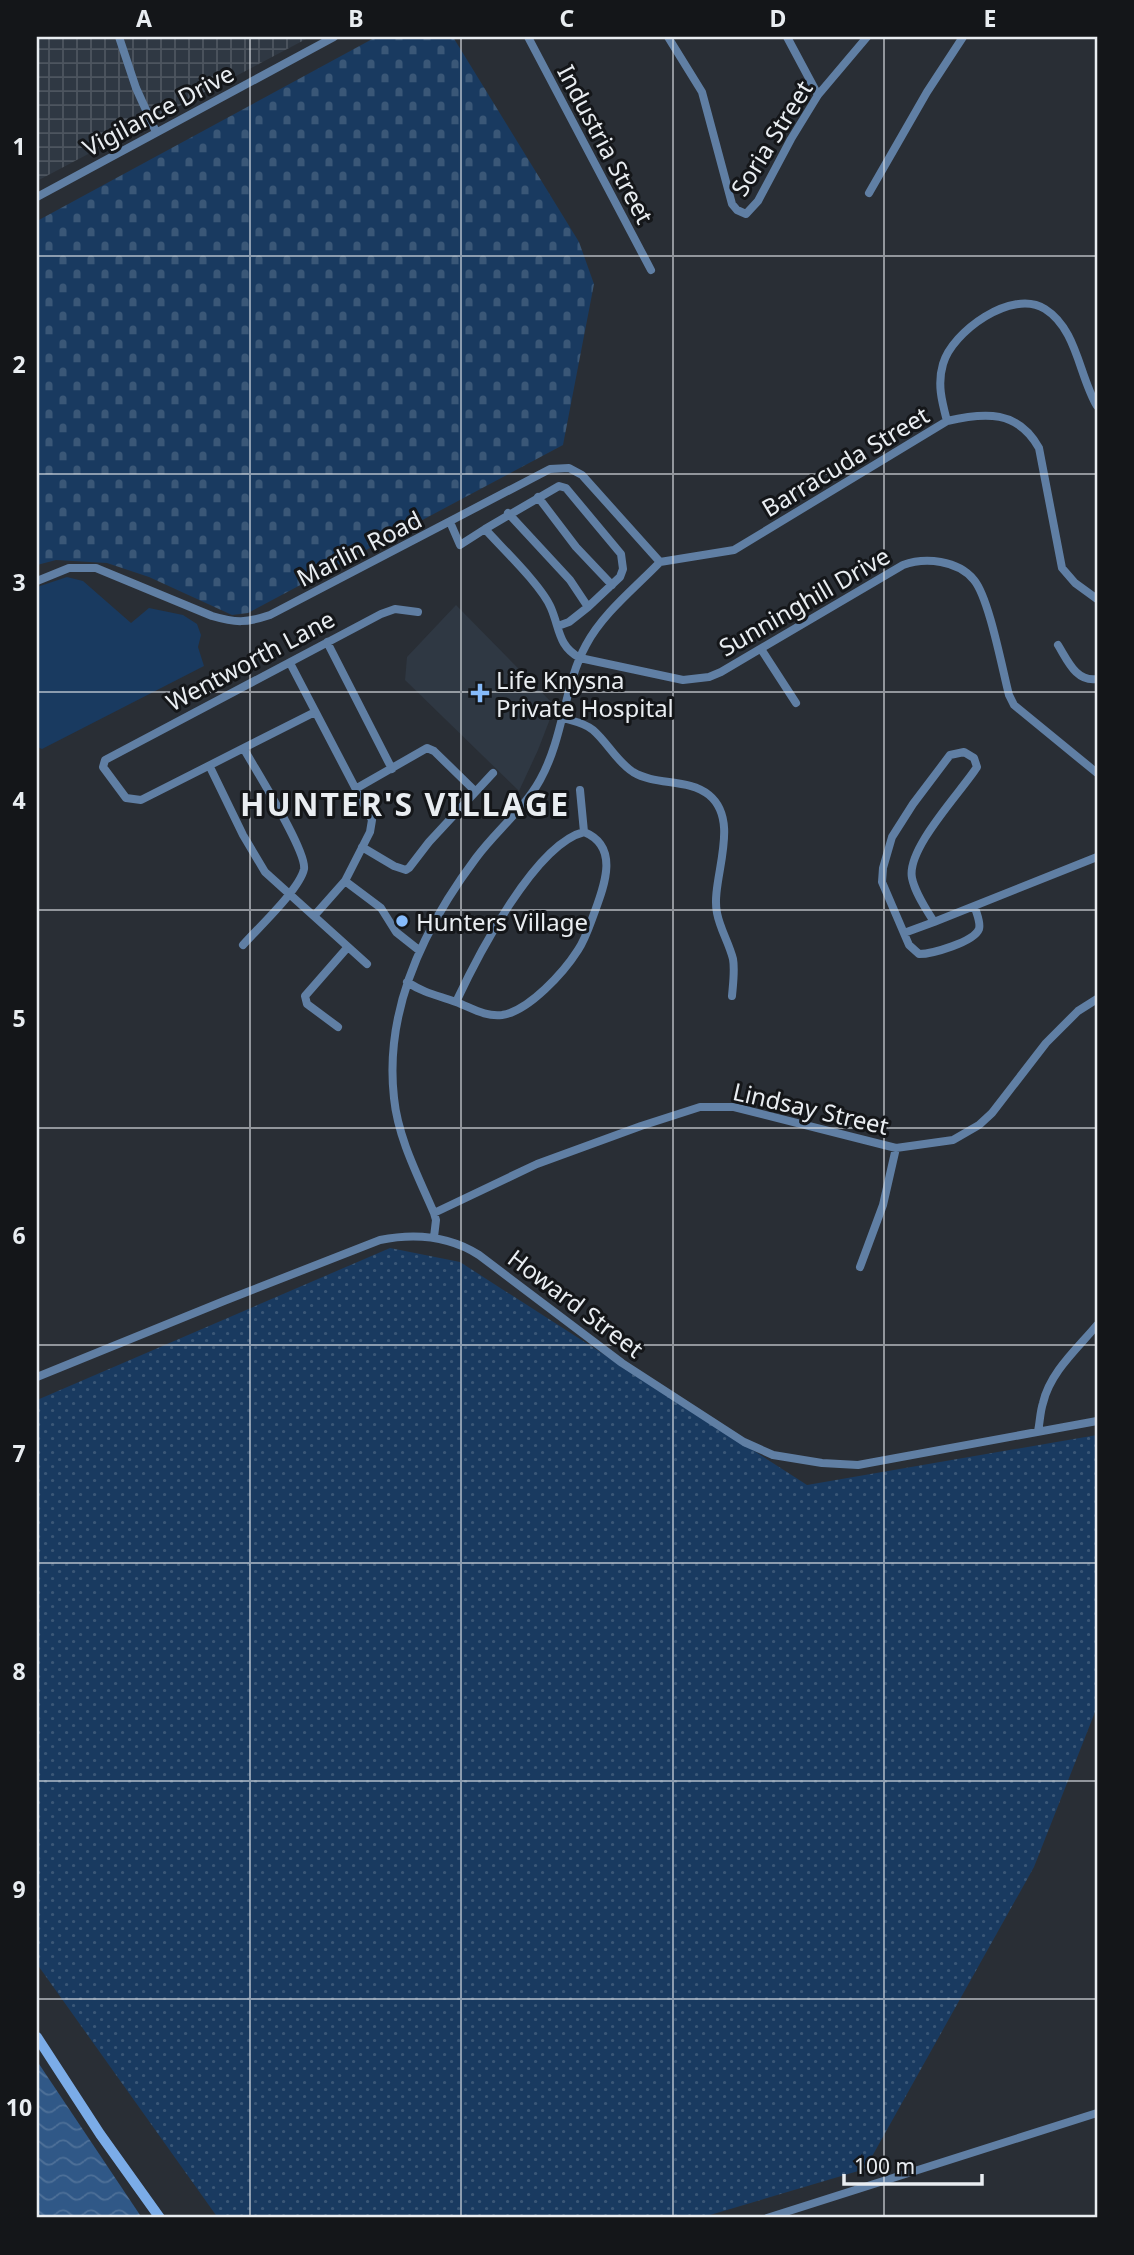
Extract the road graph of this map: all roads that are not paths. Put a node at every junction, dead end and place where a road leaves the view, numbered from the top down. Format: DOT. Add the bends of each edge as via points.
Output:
graph roads {
  1 [pos="119,37"];
  2 [pos="334,37"];
  3 [pos="528,37"];
  4 [pos="668,37"];
  5 [pos="787,37"];
  6 [pos="867,37"];
  7 [pos="963,37"];
  8 [pos="818,95"];
  9 [pos="156,132"];
  10 [pos="869,193"];
  11 [pos="37,197"];
  12 [pos="651,270"];
  13 [pos="1097,406"];
  14 [pos="947,421"];
  15 [pos="538,497"];
  16 [pos="508,513"];
  17 [pos="450,523"];
  18 [pos="485,529"];
  19 [pos="660,562"];
  20 [pos="37,580"];
  21 [pos="612,585"];
  22 [pos="1097,599"];
  23 [pos="588,607"];
  24 [pos="418,612"];
  25 [pos="558,626"];
  26 [pos="327,642"];
  27 [pos="1058,645"];
  28 [pos="761,649"];
  29 [pos="580,657"];
  30 [pos="290,663"];
  31 [pos="1097,679"];
  32 [pos="796,703"];
  33 [pos="315,712"];
  34 [pos="564,718"];
  35 [pos="244,749"];
  36 [pos="209,766"];
  37 [pos="392,769"];
  38 [pos="493,773"];
  39 [pos="1097,774"];
  40 [pos="357,788"];
  41 [pos="580,790"];
  42 [pos="475,791"];
  43 [pos="584,832"];
  44 [pos="362,847"];
  45 [pos="1097,857"];
  46 [pos="345,881"];
  47 [pos="289,895"];
  48 [pos="975,907"];
  49 [pos="314,916"];
  50 [pos="934,922"];
  51 [pos="904,933"];
  52 [pos="243,945"];
  53 [pos="347,948"];
  54 [pos="420,951"];
  55 [pos="367,964"];
  56 [pos="407,982"];
  57 [pos="732,996"];
  58 [pos="1097,999"];
  59 [pos="456,1002"];
  60 [pos="338,1027"];
  61 [pos="896,1148"];
  62 [pos="434,1213"];
  63 [pos="434,1237"];
  64 [pos="860,1267"];
  65 [pos="1097,1325"];
  66 [pos="37,1377"];
  67 [pos="1097,1421"];
  68 [pos="1038,1431"];
  69 [pos="37,2037"];
  70 [pos="1097,2113"];
  71 [pos="160,2218"];
  72 [pos="767,2218"];
  1 -- 9 [label="street"];
  2 -- 9 [label="street, Vigilance Drive"];
  3 -- 12 [label="street, Industria Street"];
  4 -- 8 [label="street, Soria Street" via="702,92 732,204 747,214"];
  5 -- 8 [label="street"];
  6 -- 8 [label="street, Soria Street"];
  7 -- 10 [label="street"];
  9 -- 11 [label="street, Vigilance Drive"];
  13 -- 14 [label="street" via="1063,328 1044,308 1022,304 980,319 954,341 940,375 939,392"];
  14 -- 19 [label="street, Barracuda Street" via="734,550"];
  14 -- 22 [label="street, Barracuda Street" via="994,416 1021,425 1033,438 1042,458 1062,568"];
  15 -- 16 [label="street"];
  15 -- 21 [label="street"];
  15 -- 21 [label="street" via="559,486 570,493 621,554 623,569"];
  16 -- 18 [label="street"];
  16 -- 23 [label="street" via="570,580"];
  17 -- 18 [label="street" via="460,545"];
  17 -- 19 [label="street, Marlin Road" via="534,476 569,468 592,485"];
  17 -- 20 [label="street, Marlin Road" via="248,622 212,616 96,568 69,568"];
  18 -- 25 [label="street" via="548,601"];
  19 -- 29 [label="street" via="596,629"];
  21 -- 23 [label="street"];
  23 -- 25 [label="street"];
  24 -- 26 [label="street, Wentworth Lane" via="390,610"];
  25 -- 29 [label="street" via="562,644"];
  26 -- 30 [label="street, Wentworth Lane"];
  26 -- 37 [label="street"];
  27 -- 31 [label="street" via="1080,677"];
  28 -- 29 [label="street, Sunninghill Drive" via="697,680"];
  28 -- 32 [label="street"];
  28 -- 39 [label="street, Sunninghill Drive" via="888,572 913,561 942,562 978,586 1014,705"];
  29 -- 34 [label="street"];
  30 -- 33 [label="street"];
  30 -- 36 [label="street, Wentworth Lane" via="103,764 126,798 133,801"];
  33 -- 35 [label="street"];
  33 -- 40 [label="street"];
  34 -- 54 [label="street" via="533,792 464,875"];
  34 -- 57 [label="street" via="591,729 611,753 638,774 700,790 717,805 724,849 715,900 733,961"];
  35 -- 36 [label="street"];
  35 -- 47 [label="street" via="302,858 303,872"];
  36 -- 47 [label="street" via="261,867"];
  37 -- 40 [label="street"];
  37 -- 42 [label="street" via="427,748"];
  38 -- 42 [label="street"];
  40 -- 44 [label="street" via="372,820"];
  41 -- 43 [label="street"];
  42 -- 44 [label="street" via="409,868 402,870"];
  43 -- 59 [label="street" via="567,838 527,879"];
  43 -- 59 [label="street" via="603,847 607,872 586,935 568,964 526,1006 508,1014 489,1015"];
  44 -- 46 [label="street"];
  45 -- 48 [label="street"];
  46 -- 49 [label="street"];
  46 -- 54 [label="street" via="381,908 396,932"];
  47 -- 49 [label="street"];
  47 -- 52 [label="street"];
  48 -- 50 [label="street"];
  48 -- 51 [label="street" via="979,929 960,943 919,954"];
  49 -- 53 [label="street"];
  50 -- 51 [label="street"];
  50 -- 51 [label="street" via="913,882 912,869 917,851 977,767 974,758 964,752 950,755 942,764 892,837 882,882"];
  53 -- 55 [label="street"];
  53 -- 60 [label="street" via="305,996 307,1004"];
  54 -- 56 [label="street"];
  56 -- 59 [label="street" via="427,994"];
  56 -- 62 [label="street" via="394,1045 394,1099 407,1149"];
  58 -- 61 [label="street, Lindsay Street" via="1046,1043 979,1125 953,1140"];
  61 -- 62 [label="street, Lindsay Street" via="734,1107 700,1107 537,1164"];
  61 -- 64 [label="street" via="883,1205"];
  62 -- 63 [label="street"];
  63 -- 66 [label="street, Howard Street" via="380,1240"];
  63 -- 68 [label="street, Howard Street" via="479,1255 656,1386 773,1455 858,1465"];
  65 -- 68 [label="street" via="1051,1383"];
  67 -- 68 [label="street, Howard Street"];
  69 -- 71 [label="street"];
  70 -- 72 [label="street"];
}
